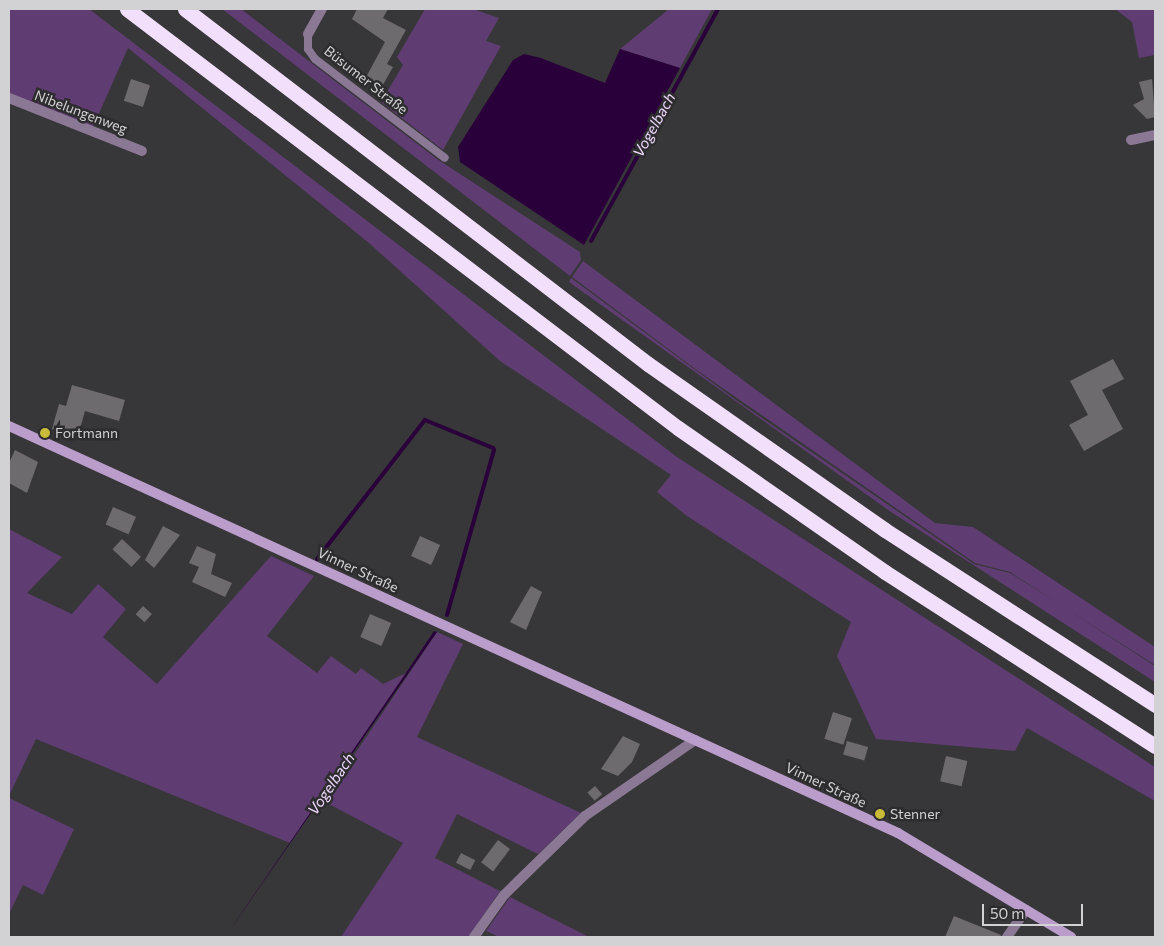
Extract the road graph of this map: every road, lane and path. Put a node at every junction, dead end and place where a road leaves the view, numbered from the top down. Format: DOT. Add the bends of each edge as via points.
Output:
graph roads {
  1 [pos="127,9"];
  2 [pos="184,9"];
  3 [pos="322,9"];
  4 [pos="308,34"];
  5 [pos="9,98"];
  6 [pos="1155,135"];
  7 [pos="1131,140"];
  8 [pos="142,150"];
  9 [pos="445,158"];
  10 [pos="9,426"];
  11 [pos="1155,705"];
  12 [pos="695,740"];
  13 [pos="1155,746"];
  14 [pos="1026,910"];
  15 [pos="474,937"];
  16 [pos="1007,937"];
  17 [pos="1072,937"];
  1 -- 13 [label="highway" via="678,428 885,572"];
  2 -- 11 [label="highway" via="670,380 959,579"];
  3 -- 4 [label="street, Büsumer Straße"];
  4 -- 9 [label="lane, Büsumer Straße" via="308,48 315,59"];
  5 -- 8 [label="street, Nibelungenweg"];
  6 -- 7 [label="street"];
  10 -- 12 [label="street, Vinner Straße"];
  12 -- 14 [label="street, Vinner Straße" via="921,845"];
  12 -- 15 [label="street" via="585,816 504,895"];
  14 -- 16 [label="street"];
  14 -- 17 [label="street, Vinner Straße"];
}
